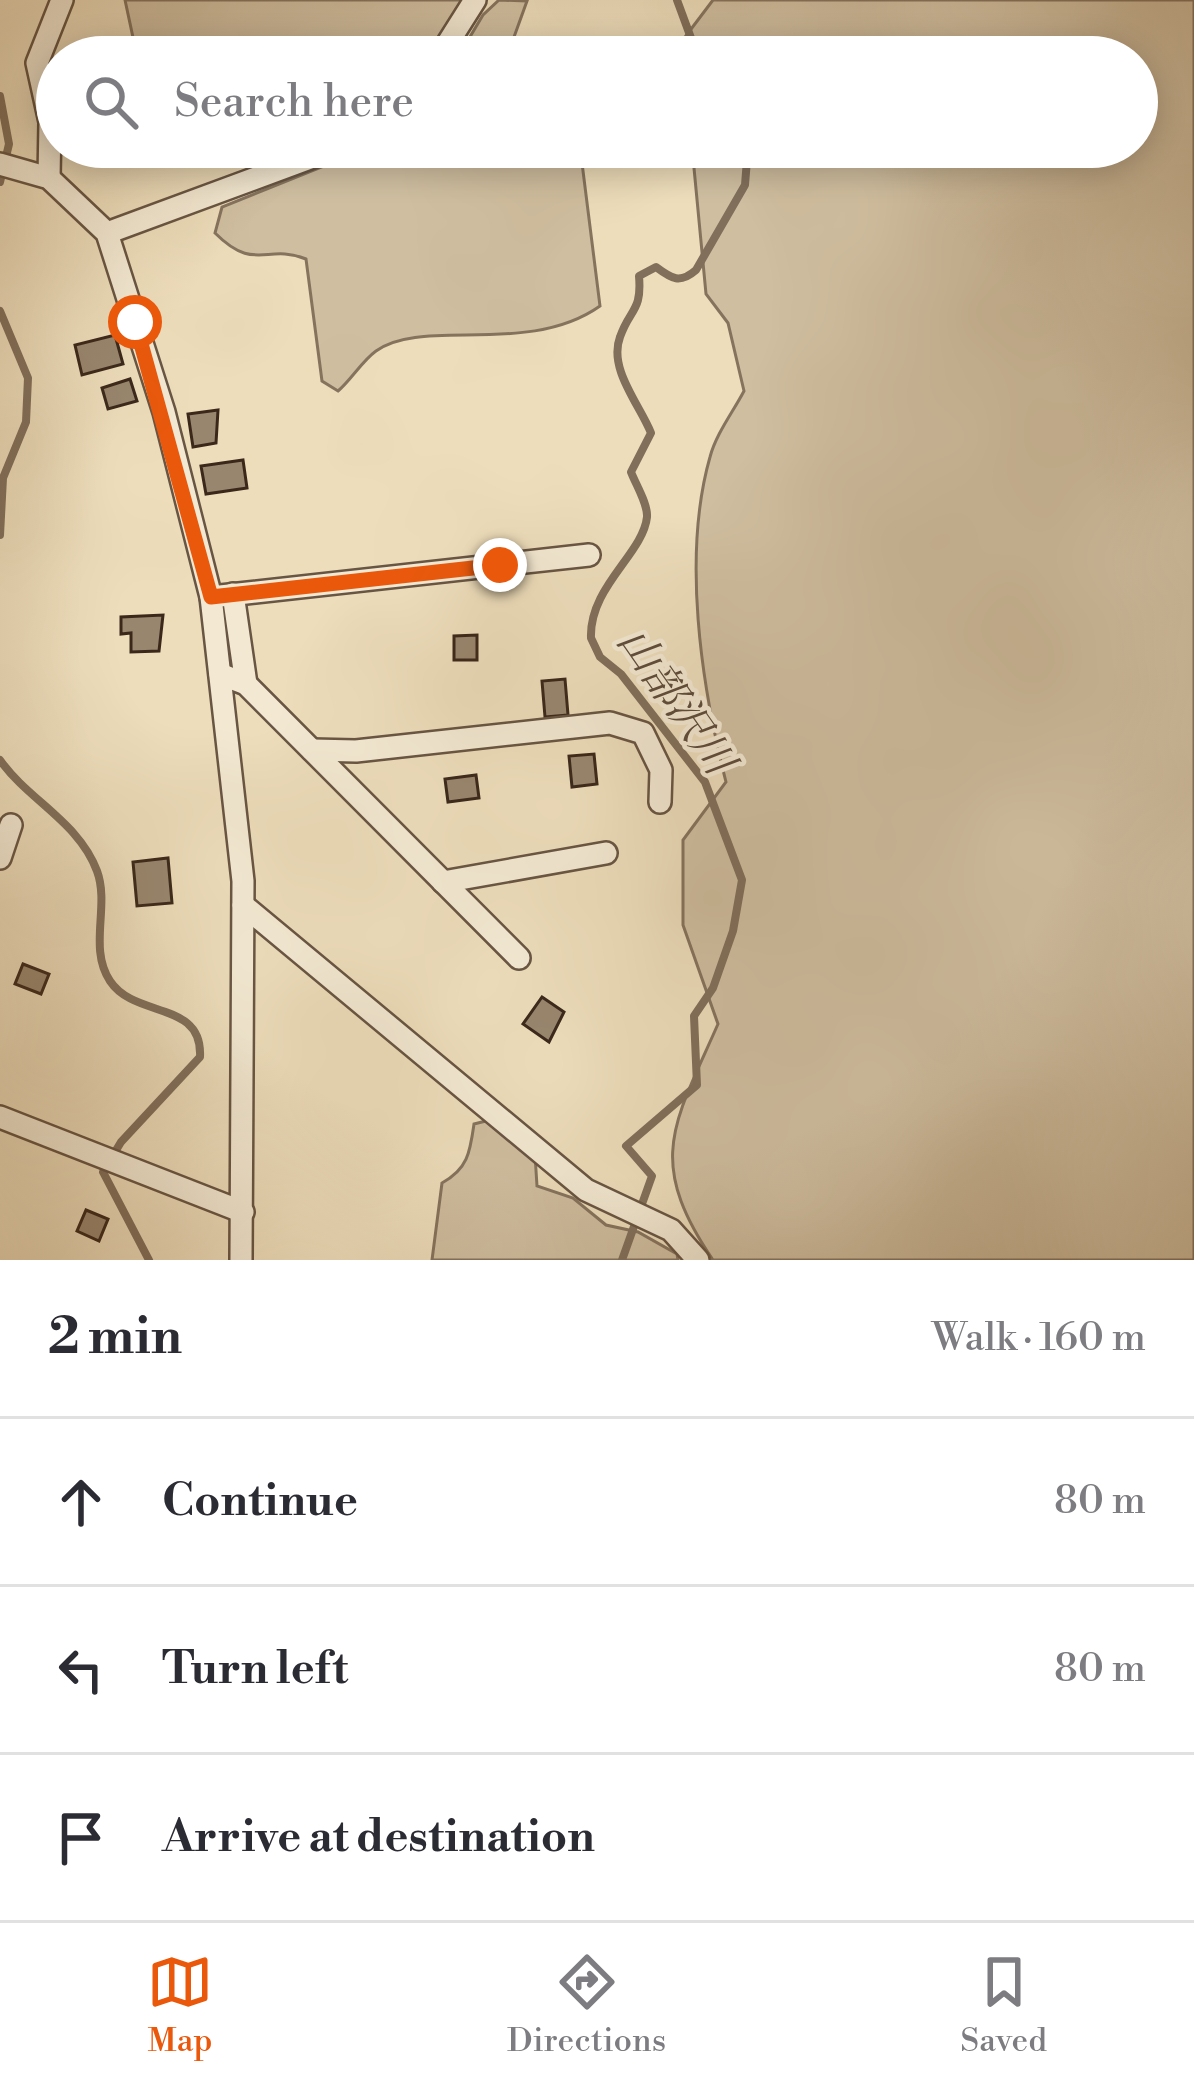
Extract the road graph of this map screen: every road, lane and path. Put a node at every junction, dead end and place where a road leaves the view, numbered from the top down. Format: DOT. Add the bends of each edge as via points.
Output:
graph roads {
  1 [pos="62,0"];
  2 [pos="475,0"];
  3 [pos="48,36"];
  4 [pos="452,36"];
  5 [pos="9,166"];
  6 [pos="49,168"];
  7 [pos="283,168"];
  8 [pos="49,178"];
  9 [pos="106,233"];
  10 [pos="589,555"];
  11 [pos="222,595"];
  12 [pos="220,674"];
  13 [pos="246,684"];
  14 [pos="312,750"];
  15 [pos="659,802"];
  16 [pos="11,825"];
  17 [pos="605,853"];
  18 [pos="0,858"];
  19 [pos="442,882"];
  20 [pos="243,905"];
  21 [pos="519,958"];
  22 [pos="0,1117"];
  23 [pos="243,1212"];
  24 [pos="241,1260"];
  25 [pos="698,1260"];
  1 -- 3 [label="street"];
  2 -- 4 [label="street"];
  5 -- 8 [label="street"];
  6 -- 8 [label="street"];
  7 -- 9 [label="street"];
  8 -- 9 [label="street"];
  9 -- 11 [label="street"];
  10 -- 11 [label="street"];
  11 -- 12 [label="street"];
  11 -- 13 [label="street"];
  12 -- 13 [label="street"];
  12 -- 20 [label="street"];
  13 -- 14 [label="street"];
  14 -- 15 [label="street" via="610,723 643,734 661,770"];
  14 -- 19 [label="street"];
  16 -- 18 [label="street"];
  17 -- 19 [label="street"];
  19 -- 21 [label="street"];
  20 -- 23 [label="street"];
  20 -- 25 [label="street" via="604,1203 685,1240"];
  22 -- 23 [label="street"];
  23 -- 24 [label="street"];
}
